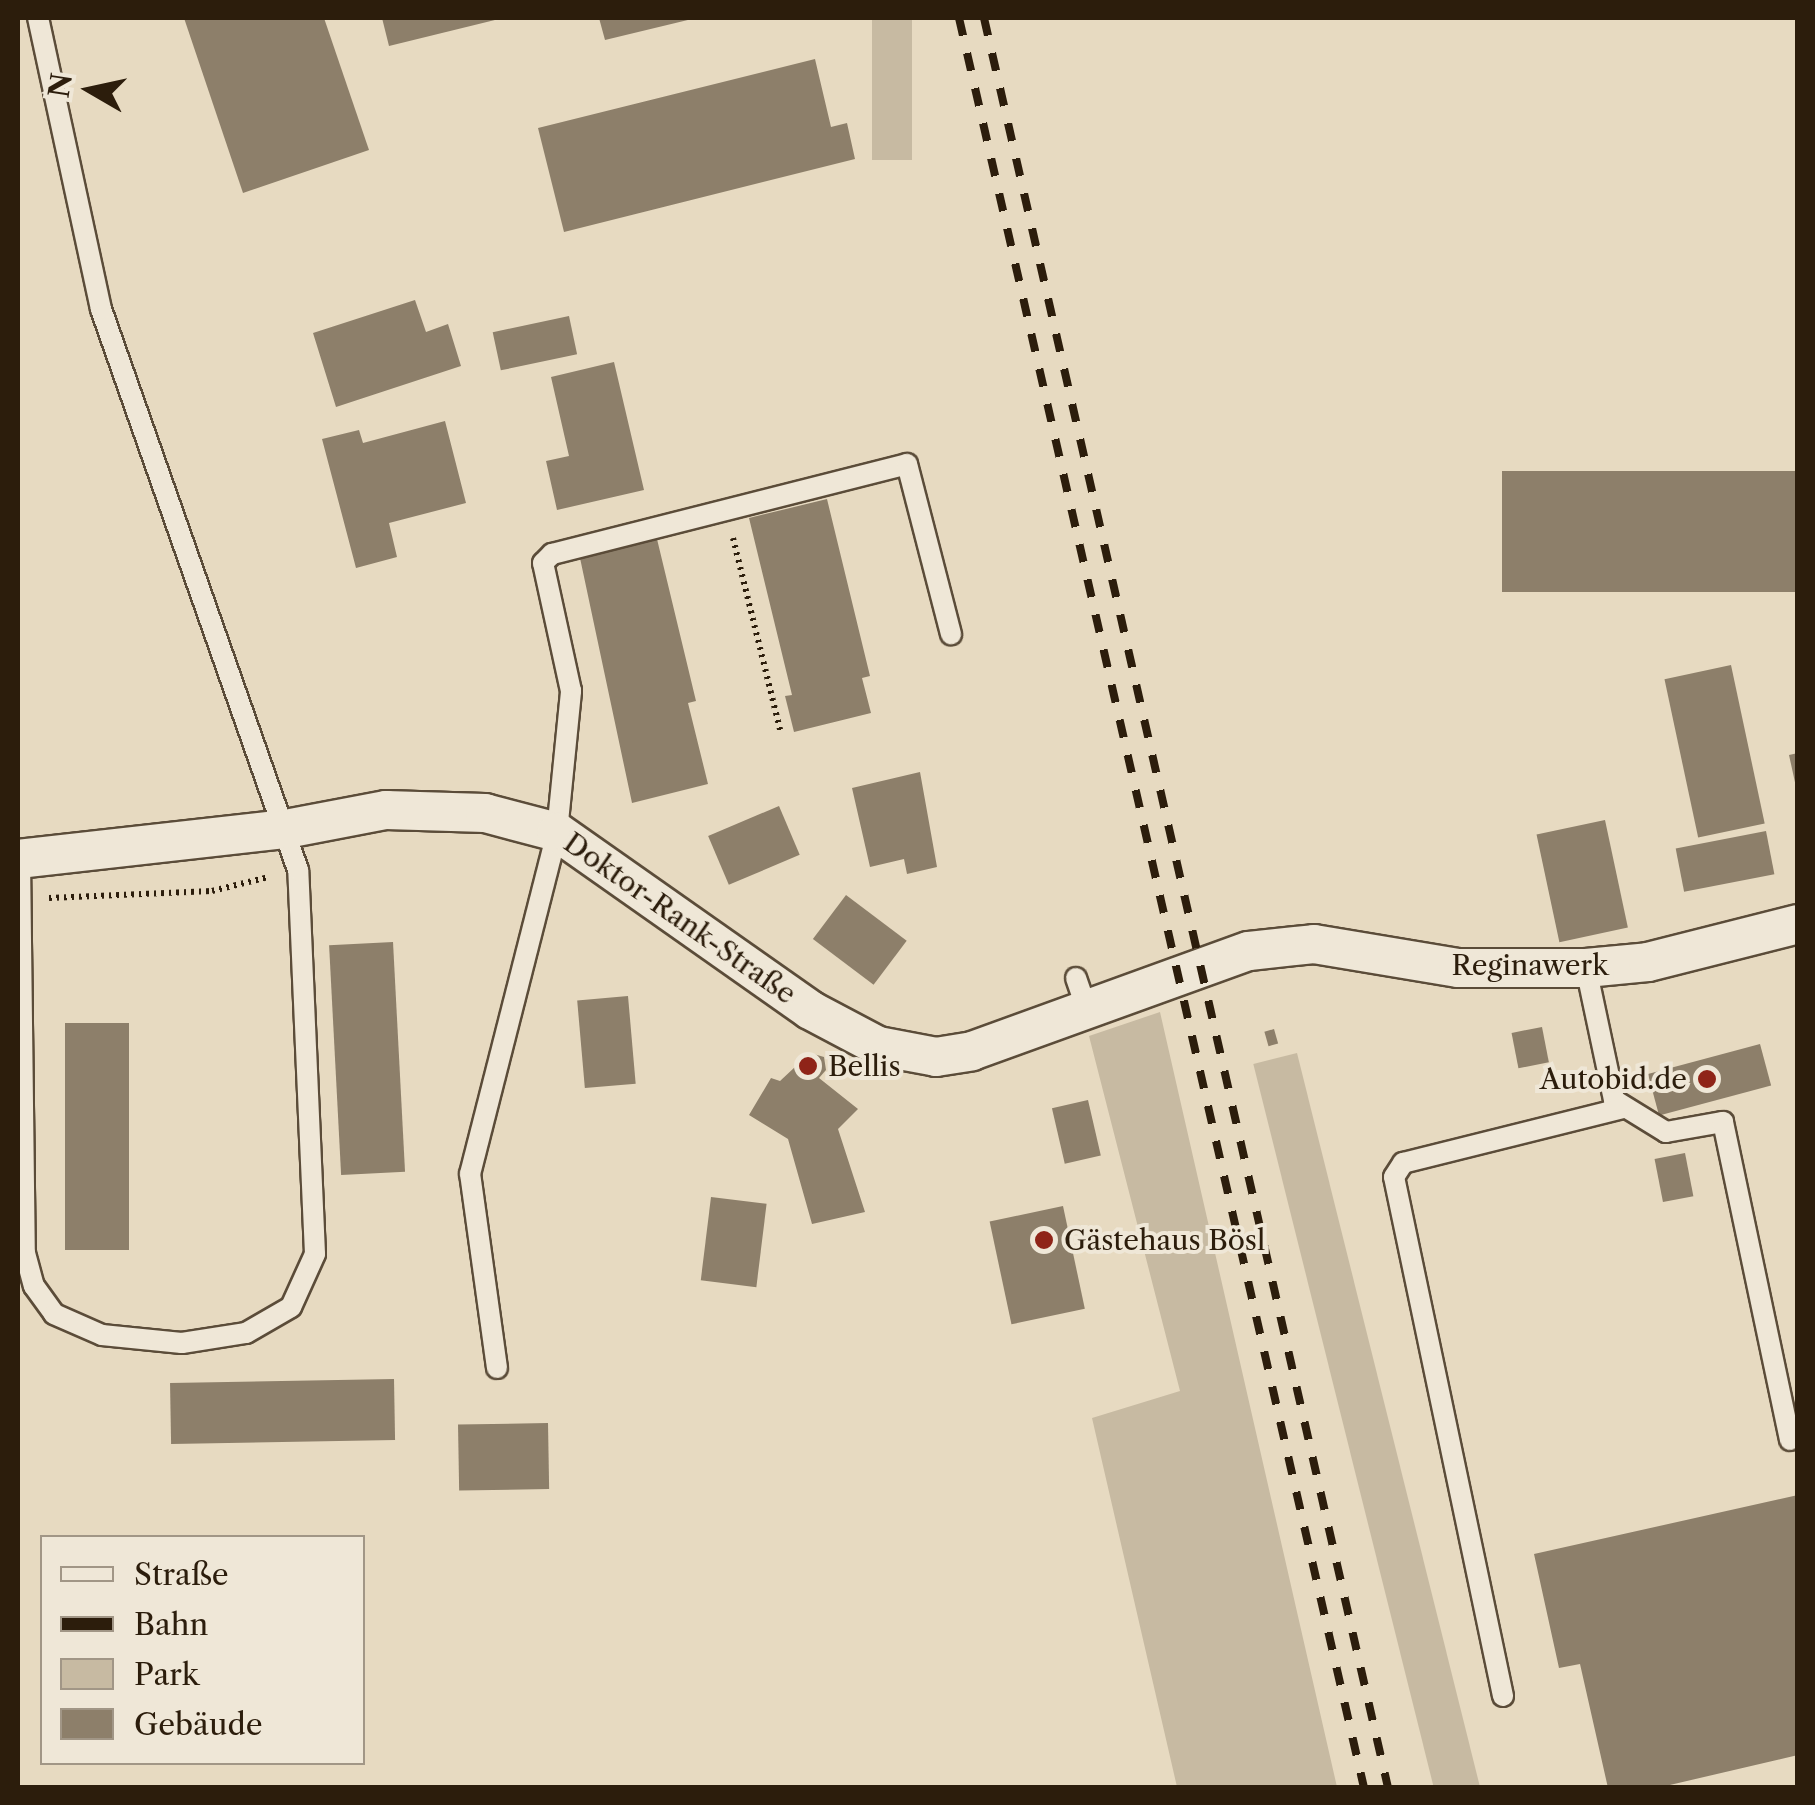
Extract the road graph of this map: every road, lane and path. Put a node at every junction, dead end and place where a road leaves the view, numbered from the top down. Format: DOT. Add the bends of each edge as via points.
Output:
graph roads {
  1 [pos="38,18"];
  2 [pos="727,512"];
  3 [pos="951,634"];
  4 [pos="781,734"];
  5 [pos="286,829"];
  6 [pos="557,832"];
  7 [pos="18,859"];
  8 [pos="1798,924"];
  9 [pos="1201,965"];
  10 [pos="1586,968"];
  11 [pos="1623,1108"];
  12 [pos="496,1368"];
  13 [pos="1790,1440"];
  14 [pos="1503,1696"];
  1 -- 5 [label="lane" via="101,309"];
  2 -- 3 [label="lane" via="907,464"];
  2 -- 4 [label="path"];
  2 -- 6 [label="lane" via="552,554 543,563 572,691"];
  5 -- 6 [label="street, Doktor-Rank-Straße" via="386,810 485,813"];
  5 -- 7 [label="street, Doktor-Rank-Straße"];
  5 -- 7 [label="lane" via="298,870 315,1254 292,1307 246,1333 182,1343 102,1335 54,1314 34,1286 25,1253"];
  6 -- 9 [label="street, Doktor-Rank-Straße" via="810,1010 878,1046 936,1057 972,1051 1081,993"];
  6 -- 12 [label="lane" via="470,1174"];
  8 -- 10 [label="street, Reginawerk" via="1648,962"];
  9 -- 10 [label="street, Reginawerk" via="1314,944 1458,968"];
  10 -- 11 [label="lane" via="1614,1100"];
  11 -- 13 [label="lane" via="1666,1132 1723,1122"];
  11 -- 14 [label="lane" via="1402,1164 1394,1177"];
}
